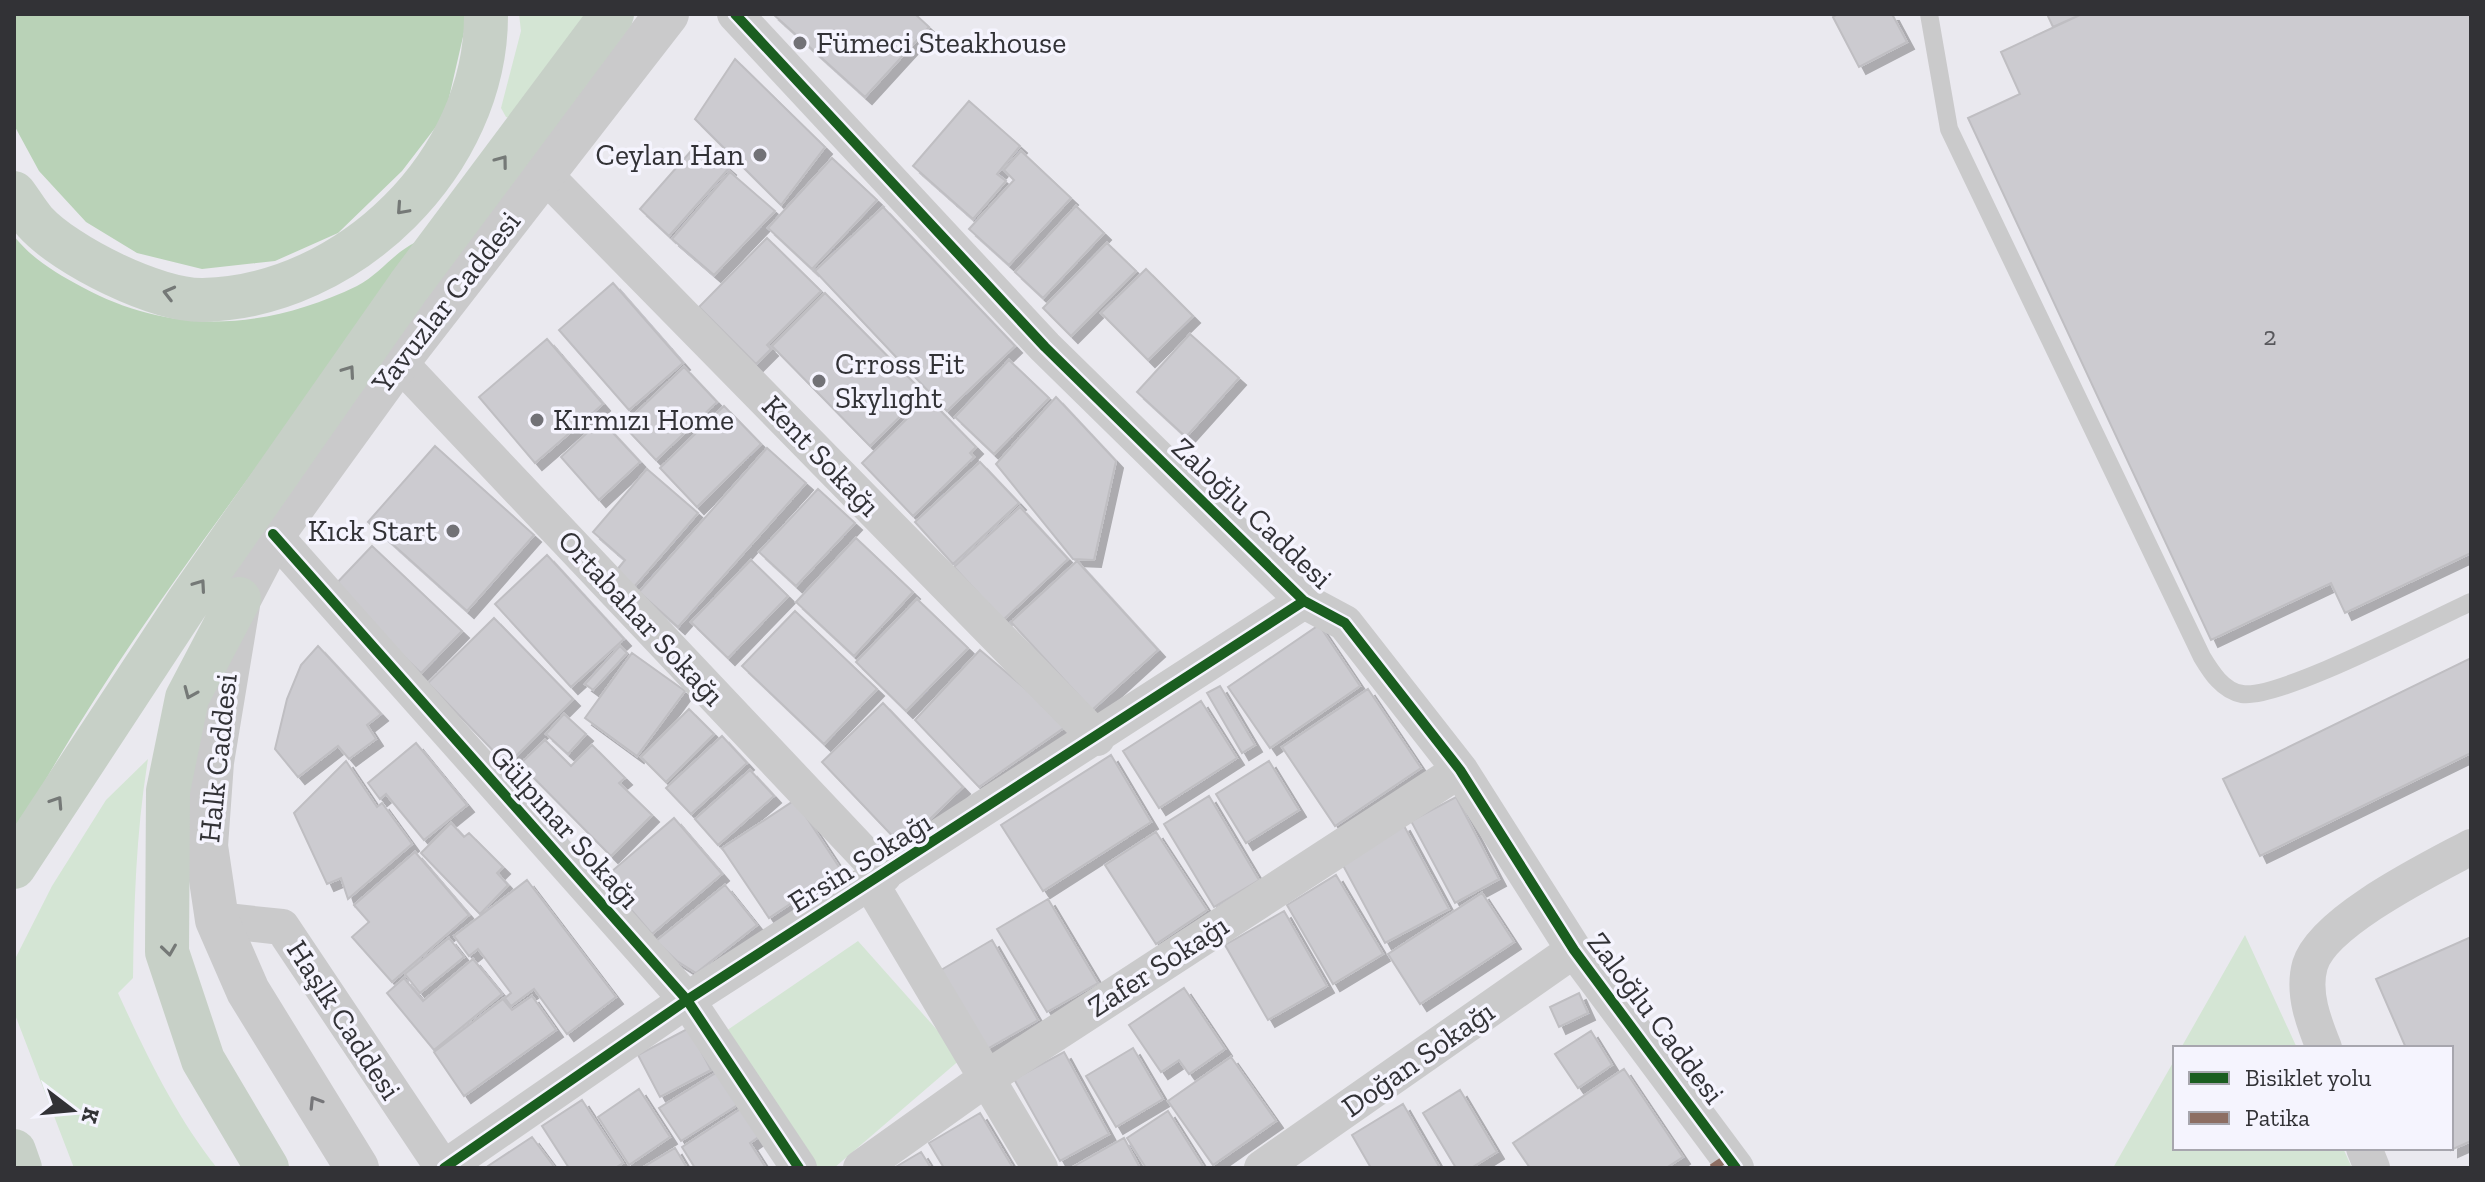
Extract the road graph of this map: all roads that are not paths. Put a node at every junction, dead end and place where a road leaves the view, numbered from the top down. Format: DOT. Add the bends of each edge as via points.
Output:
graph roads {
  1 [pos="486,14"];
  2 [pos="612,14"];
  3 [pos="667,14"];
  4 [pos="735,14"];
  5 [pos="1932,16"];
  6 [pos="544,174"];
  7 [pos="14,193"];
  8 [pos="398,361"];
  9 [pos="273,534"];
  10 [pos="239,599"];
  11 [pos="1304,601"];
  12 [pos="2471,602"];
  13 [pos="1097,738"];
  14 [pos="1460,770"];
  15 [pos="2471,847"];
  16 [pos="14,867"];
  17 [pos="878,880"];
  18 [pos="217,920"];
  19 [pos="1574,950"];
  20 [pos="687,1000"];
  21 [pos="2323,1046"];
  22 [pos="987,1078"];
  23 [pos="14,1151"];
  24 [pos="1726,1164"];
  25 [pos="20,1168"];
  26 [pos="267,1168"];
  27 [pos="357,1168"];
  28 [pos="443,1168"];
  29 [pos="799,1168"];
  30 [pos="861,1168"];
  31 [pos="1040,1168"];
  32 [pos="1262,1168"];
  1 -- 7 [label="highway, one-way" via="486,45 472,98 437,166 397,216 299,281 262,294 200,301 142,286 87,261 36,223"];
  16 -- 2 [label="highway, one-way" via="188,602 409,286"];
  3 -- 6 [label="main road, Yavuzlar Caddesi"];
  4 -- 11 [label="street, Zaloğlu Caddesi" via="1045,347"];
  5 -- 12 [label="lane" via="1949,129 2217,681 2242,694 2293,685"];
  6 -- 8 [label="main road, Yavuzlar Caddesi"];
  6 -- 13 [label="street, Kent Sokağı"];
  8 -- 9 [label="main road, Yavuzlar Caddesi"];
  8 -- 17 [label="street, Ortabahar Sokağı"];
  9 -- 10 [label="main road, Yavuzlar Caddesi"];
  9 -- 20 [label="street, Gülpınar Sokağı"];
  10 -- 18 [label="main road, Halk Caddesi" via="206,846"];
  10 -- 26 [label="highway, one-way" via="183,714 168,791 167,952 203,1060"];
  11 -- 13 [label="street, Ersin Sokağı"];
  11 -- 14 [label="street, Zaloğlu Caddesi" via="1345,623"];
  13 -- 17 [label="street, Ersin Sokağı"];
  14 -- 19 [label="street, Zaloğlu Caddesi"];
  14 -- 22 [label="street, Zafer Sokağı"];
  15 -- 21 [label="street" via="2391,890 2333,934 2310,964 2309,1011"];
  17 -- 20 [label="street, Ersin Sokağı"];
  17 -- 22 [label="street, Ortabahar Sokağı"];
  27 -- 18 [label="main road, Halk Caddesi, one-way" via="248,991"];
  18 -- 28 [label="street, Haşlk Caddesi" via="282,927"];
  19 -- 24 [label="street, Zaloğlu Caddesi"];
  19 -- 32 [label="street, Doğan Sokağı"];
  20 -- 28 [label="street, Ersin Sokağı"];
  20 -- 29 [label="street, Gülpınar Sokağı"];
  22 -- 30 [label="street, Zafer Sokağı"];
  22 -- 31 [label="street, Ortabahar Sokağı"];
  23 -- 25 [label="highway"];
}
